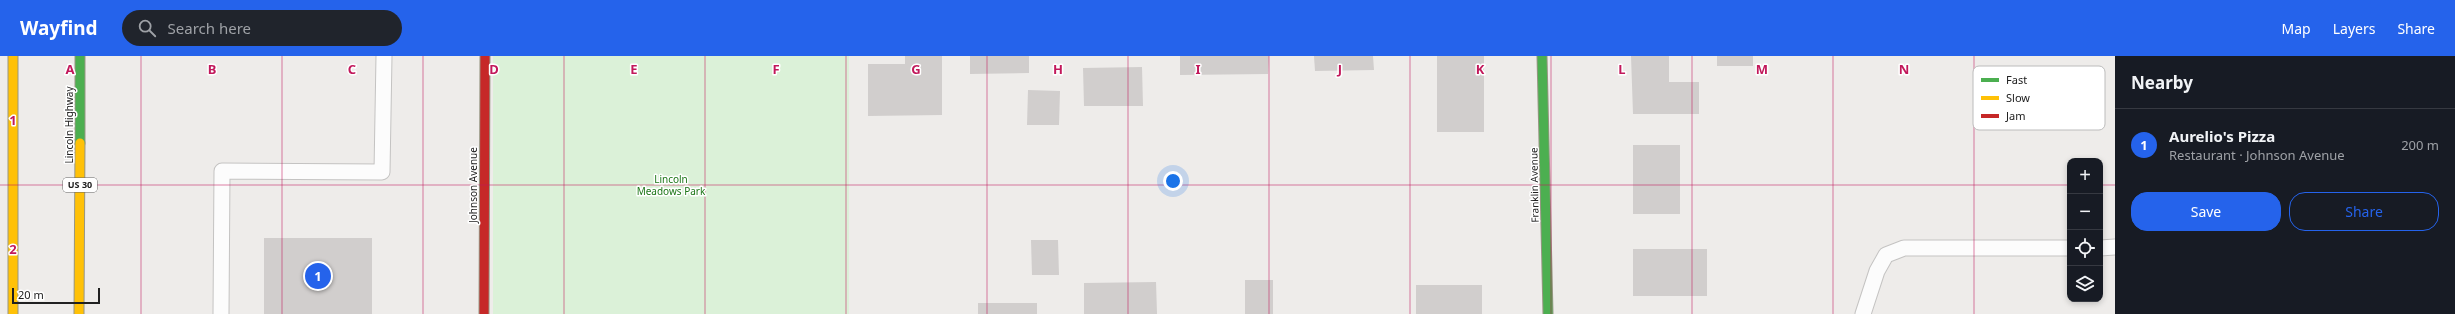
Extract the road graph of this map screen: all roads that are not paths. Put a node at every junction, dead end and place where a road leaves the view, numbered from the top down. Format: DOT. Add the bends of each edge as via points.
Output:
graph roads {
  1 [pos="13,56"];
  2 [pos="80,56"];
  3 [pos="384,56"];
  4 [pos="485,56"];
  5 [pos="1542,56"];
  6 [pos="2067,248"];
  7 [pos="2103,248"];
  8 [pos="2115,248"];
  9 [pos="13,314"];
  10 [pos="79,314"];
  11 [pos="221,314"];
  12 [pos="484,314"];
  13 [pos="1548,314"];
  14 [pos="1863,314"];
  1 -- 9 [label="main road"];
  2 -- 10 [label="main road, Lincoln Highway / US 30"];
  3 -- 11 [label="lane" via="382,172 222,171"];
  4 -- 12 [label="main road, Johnson Avenue"];
  5 -- 13 [label="main road, Franklin Avenue"];
  6 -- 14 [label="lane" via="1904,248 1886,255 1877,270"];
  7 -- 8 [label="lane"];
}
